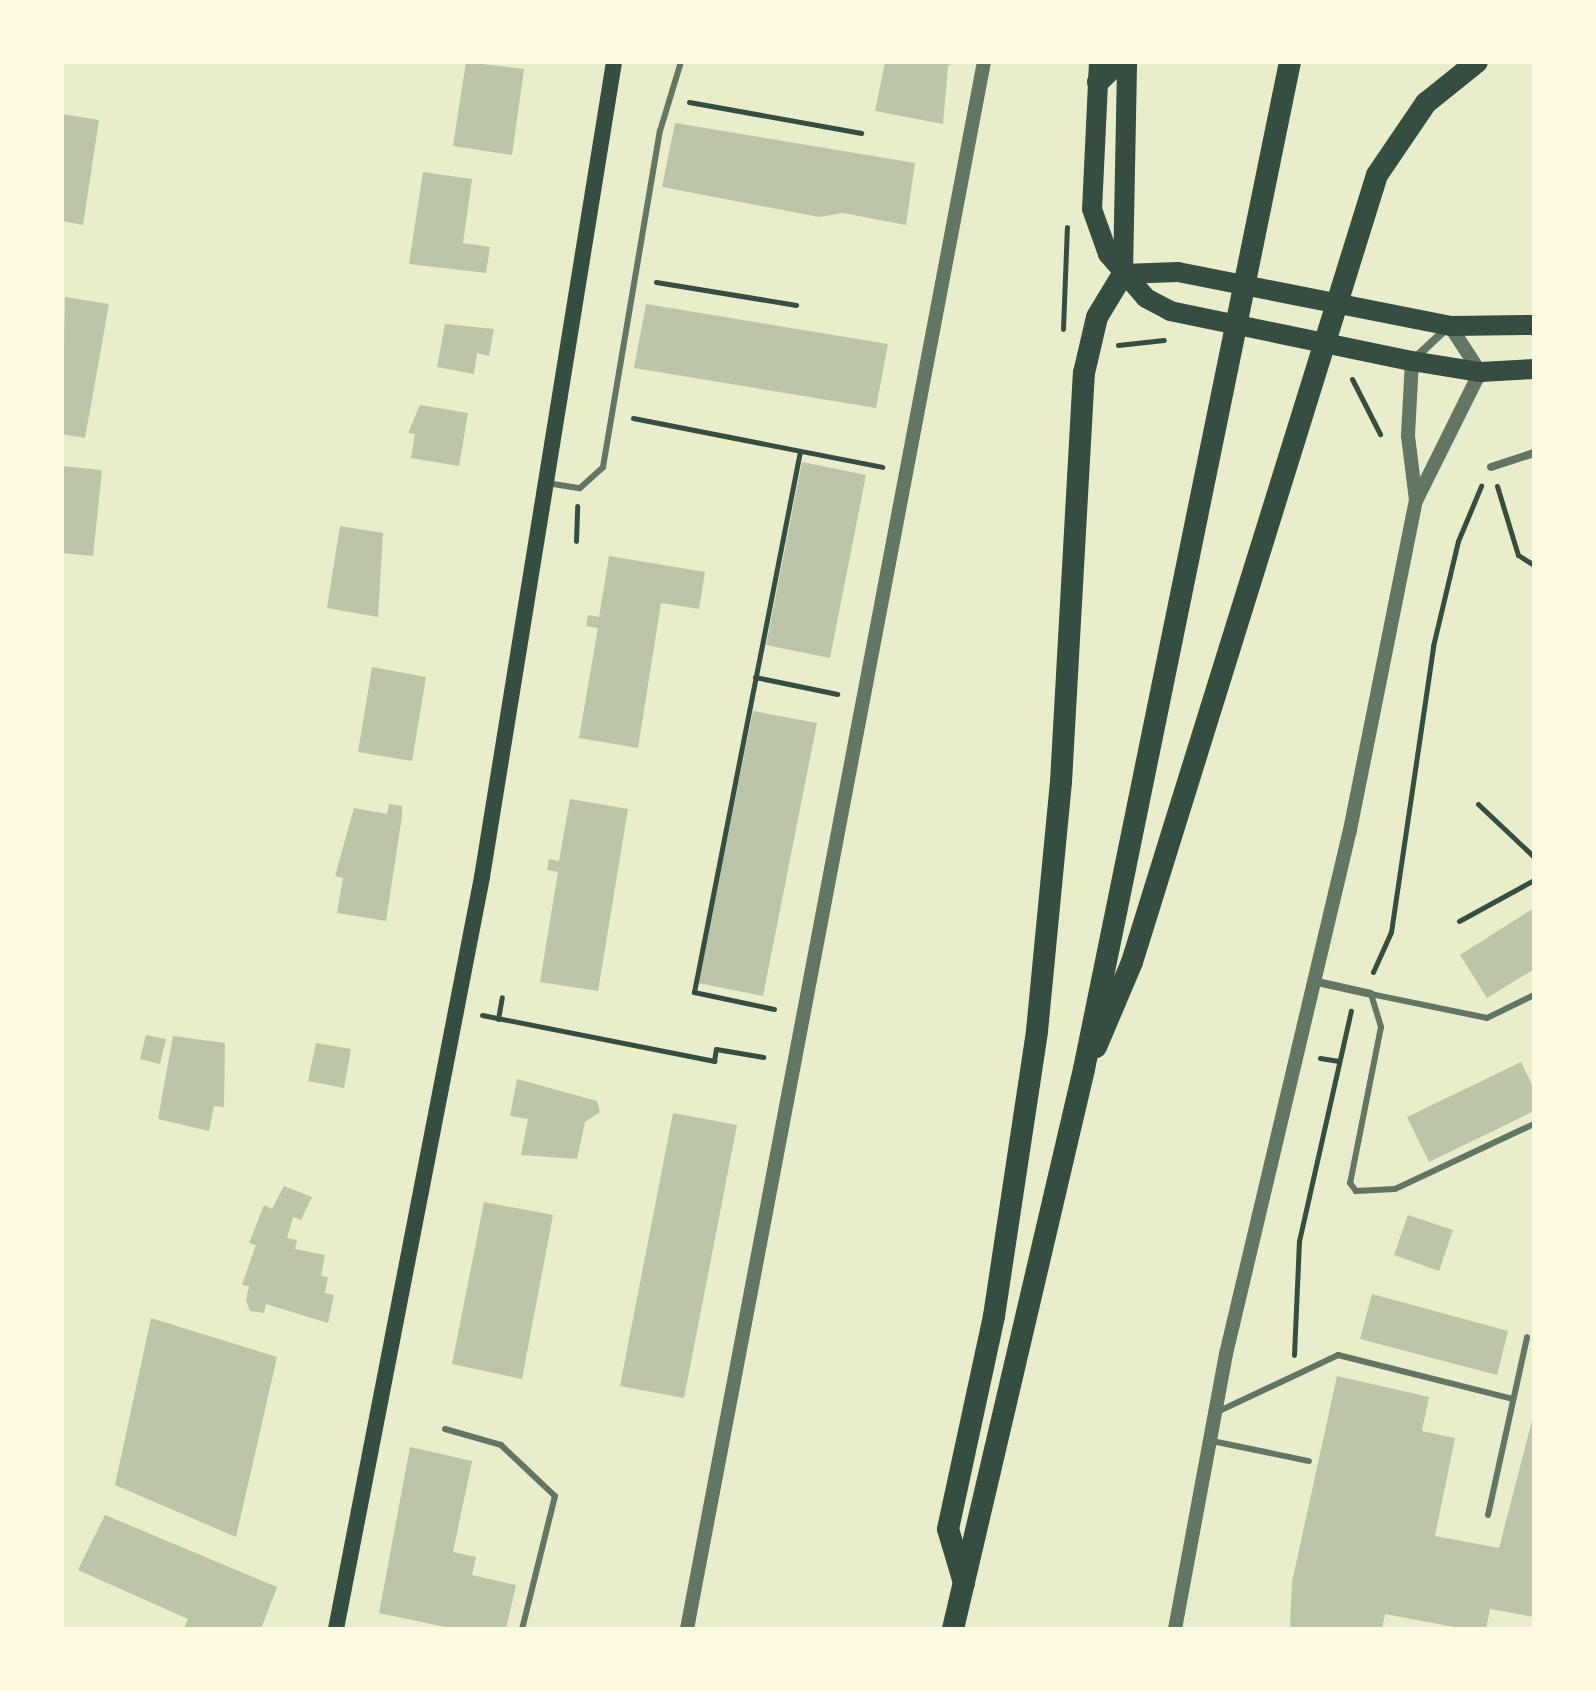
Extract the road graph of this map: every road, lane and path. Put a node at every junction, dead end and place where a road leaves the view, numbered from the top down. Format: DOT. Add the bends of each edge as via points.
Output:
graph roads {
  1 [pos="614,62"];
  2 [pos="681,62"];
  3 [pos="984,62"];
  4 [pos="1119,62"];
  5 [pos="1127,62"];
  6 [pos="1290,62"];
  7 [pos="1477,62"];
  8 [pos="1098,72"];
  9 [pos="684,101"];
  10 [pos="861,133"];
  11 [pos="1123,274"];
  12 [pos="635,278"];
  13 [pos="796,305"];
  14 [pos="1534,325"];
  15 [pos="1450,326"];
  16 [pos="1164,340"];
  17 [pos="1103,346"];
  18 [pos="1412,361"];
  19 [pos="1534,369"];
  20 [pos="1480,372"];
  21 [pos="1364,390"];
  22 [pos="639,419"];
  23 [pos="1380,434"];
  24 [pos="800,451"];
  25 [pos="1534,453"];
  26 [pos="883,467"];
  27 [pos="1491,467"];
  28 [pos="547,483"];
  29 [pos="1416,501"];
  30 [pos="576,512"];
  31 [pos="576,541"];
  32 [pos="1534,565"];
  33 [pos="755,677"];
  34 [pos="837,694"];
  35 [pos="1478,804"];
  36 [pos="1534,857"];
  37 [pos="1534,880"];
  38 [pos="1459,921"];
  39 [pos="1312,981"];
  40 [pos="1357,991"];
  41 [pos="1371,994"];
  42 [pos="1534,995"];
  43 [pos="502,997"];
  44 [pos="774,1009"];
  45 [pos="477,1014"];
  46 [pos="498,1019"];
  47 [pos="763,1057"];
  48 [pos="1314,1057"];
  49 [pos="1339,1061"];
  50 [pos="1084,1069"];
  51 [pos="1534,1124"];
  52 [pos="1527,1337"];
  53 [pos="1293,1376"];
  54 [pos="1513,1399"];
  55 [pos="1214,1413"];
  56 [pos="445,1429"];
  57 [pos="1209,1441"];
  58 [pos="1309,1461"];
  59 [pos="1488,1515"];
  60 [pos="964,1584"];
  61 [pos="336,1629"];
  62 [pos="522,1629"];
  63 [pos="687,1629"];
  64 [pos="953,1629"];
  65 [pos="1175,1629"];
  1 -- 28 [label="main road"];
  2 -- 12 [label="lane" via="660,131"];
  3 -- 63 [label="street"];
  4 -- 8 [label="highway"];
  5 -- 11 [label="main road"];
  6 -- 50 [label="highway"];
  7 -- 50 [label="highway" via="1426,103 1377,175 1132,962"];
  8 -- 11 [label="main road" via="1092,209"];
  9 -- 10 [label="path"];
  11 -- 15 [label="main road" via="1178,272"];
  11 -- 18 [label="main road" via="1170,311"];
  11 -- 60 [label="highway" via="1097,317 1084,373 1061,782 1037,1031 994,1316 948,1529"];
  12 -- 13 [label="path"];
  12 -- 28 [label="lane" via="603,467 580,488"];
  14 -- 15 [label="main road"];
  15 -- 18 [label="street"];
  15 -- 20 [label="street"];
  16 -- 17 [label="path"];
  18 -- 20 [label="main road"];
  18 -- 29 [label="street" via="1408,436"];
  19 -- 20 [label="main road"];
  20 -- 29 [label="street"];
  21 -- 23 [label="path"];
  22 -- 24 [label="path"];
  24 -- 26 [label="path"];
  24 -- 33 [label="path"];
  25 -- 27 [label="street"];
  27 -- 32 [label="path" via="1518,555"];
  27 -- 40 [label="path" via="1458,541 1433,646 1391,932 1379,965"];
  28 -- 61 [label="main road" via="424,1197"];
  29 -- 39 [label="street"];
  30 -- 31 [label="path"];
  33 -- 34 [label="path"];
  33 -- 44 [label="path" via="694,992"];
  35 -- 36 [label="path"];
  37 -- 38 [label="path"];
  39 -- 40 [label="street"];
  39 -- 55 [label="street"];
  40 -- 41 [label="street"];
  40 -- 49 [label="path"];
  41 -- 42 [label="lane" via="1487,1018"];
  41 -- 51 [label="lane" via="1381,1027 1348,1163 1356,1191 1395,1189 1446,1170"];
  43 -- 46 [label="path"];
  45 -- 46 [label="path"];
  46 -- 47 [label="path" via="714,1061 716,1049"];
  48 -- 49 [label="path"];
  49 -- 53 [label="path" via="1299,1241"];
  50 -- 60 [label="highway"];
  52 -- 54 [label="lane"];
  53 -- 54 [label="lane" via="1338,1355"];
  53 -- 55 [label="lane"];
  54 -- 59 [label="lane"];
  55 -- 57 [label="street"];
  56 -- 62 [label="lane" via="501,1445 555,1496"];
  57 -- 58 [label="lane"];
  57 -- 65 [label="street"];
  60 -- 64 [label="highway"];
}
